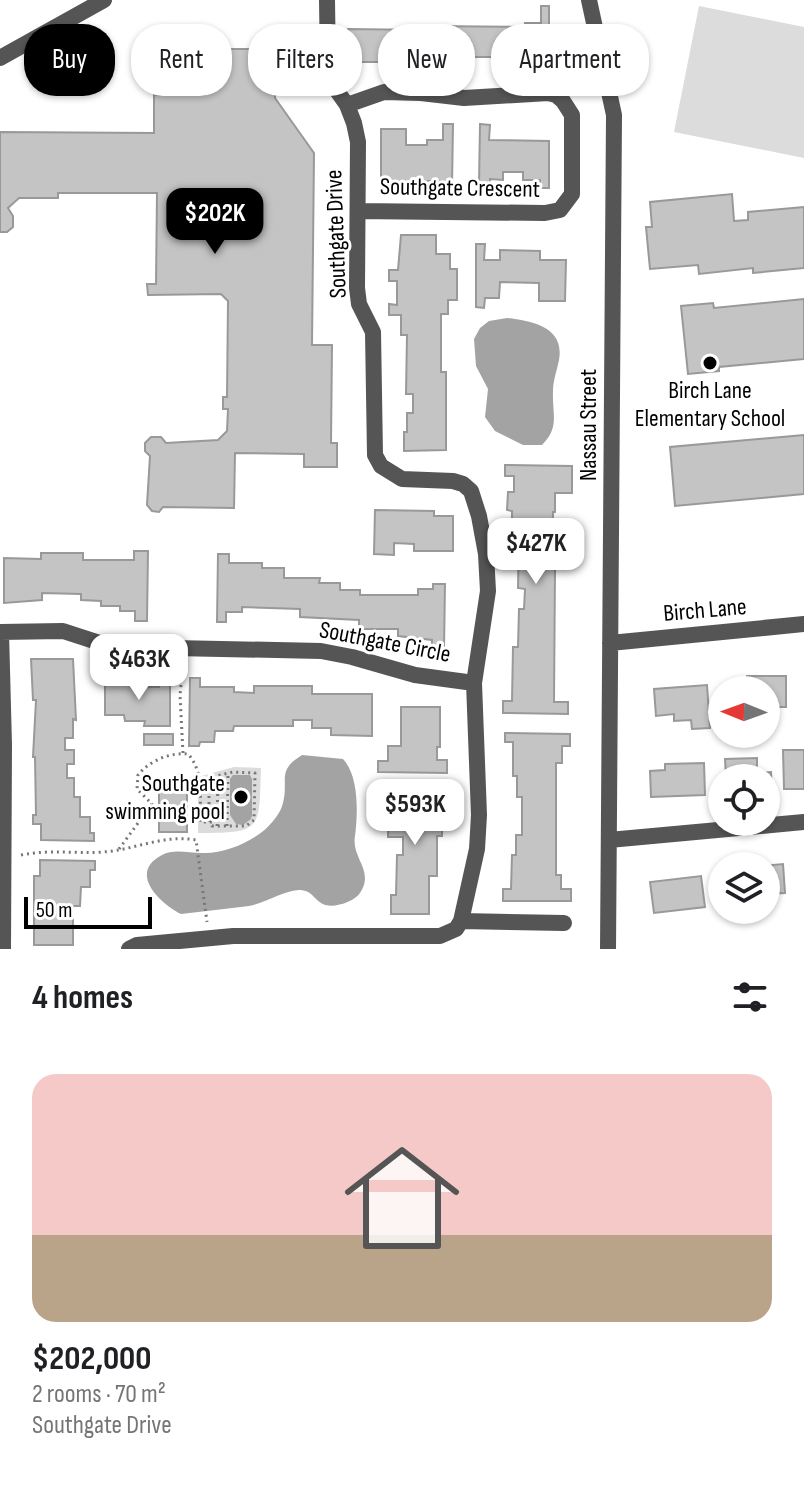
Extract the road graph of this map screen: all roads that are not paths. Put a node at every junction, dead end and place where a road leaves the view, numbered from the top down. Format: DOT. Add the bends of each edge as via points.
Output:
graph roads {
  1 [pos="104,0"];
  2 [pos="327,0"];
  3 [pos="589,0"];
  4 [pos="0,58"];
  5 [pos="347,105"];
  6 [pos="358,211"];
  7 [pos="804,624"];
  8 [pos="0,632"];
  9 [pos="610,643"];
  10 [pos="474,683"];
  11 [pos="804,822"];
  12 [pos="609,840"];
  13 [pos="461,921"];
  14 [pos="564,923"];
  15 [pos="198,944"];
  16 [pos="173,945"];
  17 [pos="3,949"];
  18 [pos="129,949"];
  19 [pos="608,949"];
  1 -- 4 [label="street"];
  2 -- 5 [label="street, Southgate Drive" via="328,69"];
  3 -- 9 [label="street, Nassau Street" via="614,115"];
  5 -- 6 [label="street, Southgate Drive" via="358,142"];
  5 -- 6 [label="street, Southgate Crescent" via="384,92 464,98 548,93 572,115 572,194 560,210"];
  6 -- 10 [label="street, Southgate Drive" via="357,288 375,350 375,455 381,466 402,479 463,484 471,491 479,516 488,591"];
  7 -- 9 [label="street, Birch Lane"];
  8 -- 10 [label="street, Southgate Circle" via="63,631 127,647 321,651 415,675"];
  8 -- 17 [label="street, Southgate Circle"];
  9 -- 12 [label="street, Nassau Street"];
  10 -- 13 [label="street, Southgate Circle" via="479,815"];
  11 -- 12 [label="street"];
  12 -- 19 [label="street, Nassau Street"];
  13 -- 14 [label="street"];
  13 -- 15 [label="street" via="440,936 233,936"];
  15 -- 16 [label="street"];
  16 -- 18 [label="street"];
}
